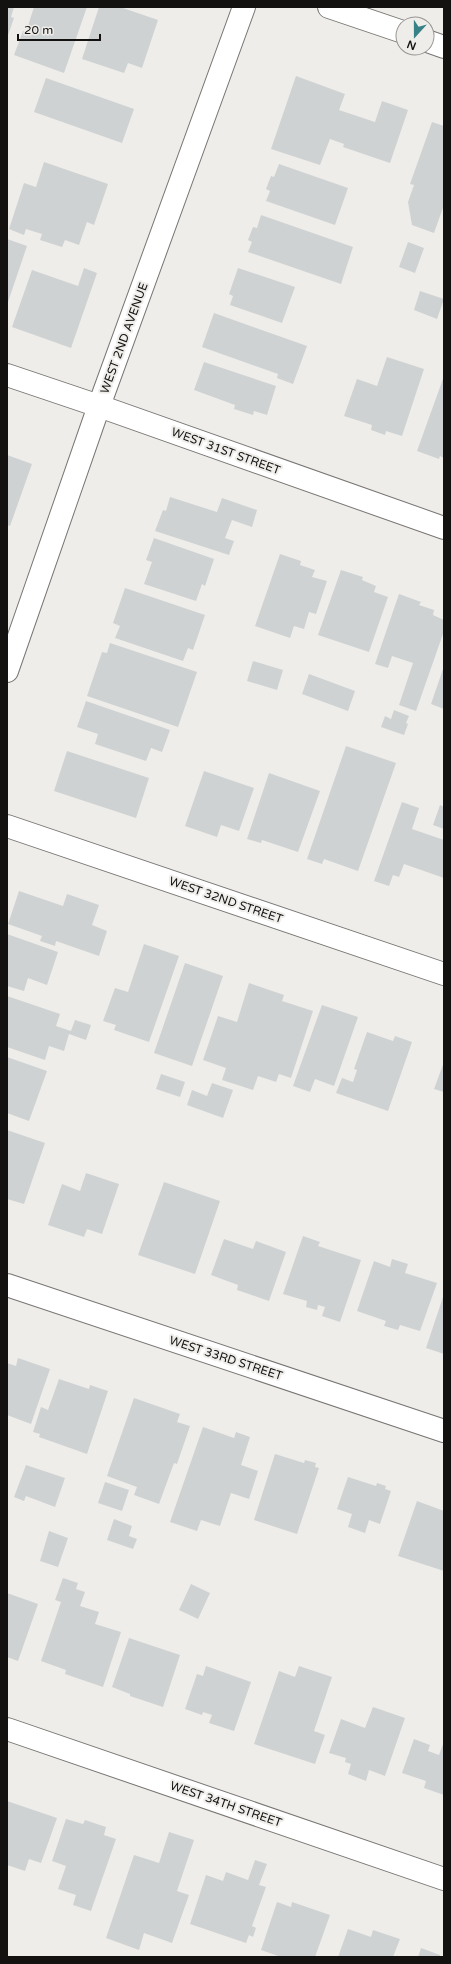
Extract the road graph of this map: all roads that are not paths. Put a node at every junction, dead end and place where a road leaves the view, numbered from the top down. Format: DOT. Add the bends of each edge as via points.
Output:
graph roads {
  1 [pos="244,7"];
  2 [pos="329,7"];
  3 [pos="395,29"];
  4 [pos="7,375"];
  5 [pos="99,406"];
  6 [pos="444,528"];
  7 [pos="7,671"];
  8 [pos="7,826"];
  9 [pos="444,974"];
  10 [pos="7,1285"];
  11 [pos="444,1431"];
  12 [pos="7,1729"];
  13 [pos="444,1879"];
  1 -- 5 [label="street, WEST 2ND AVENUE"];
  2 -- 3 [label="street"];
  4 -- 5 [label="street, WEST 31ST STREET"];
  5 -- 6 [label="street, WEST 31ST STREET"];
  5 -- 7 [label="street, WEST 2ND AVENUE"];
  8 -- 9 [label="street, WEST 32ND STREET"];
  10 -- 11 [label="street, WEST 33RD STREET"];
  12 -- 13 [label="street, WEST 34TH STREET"];
}
